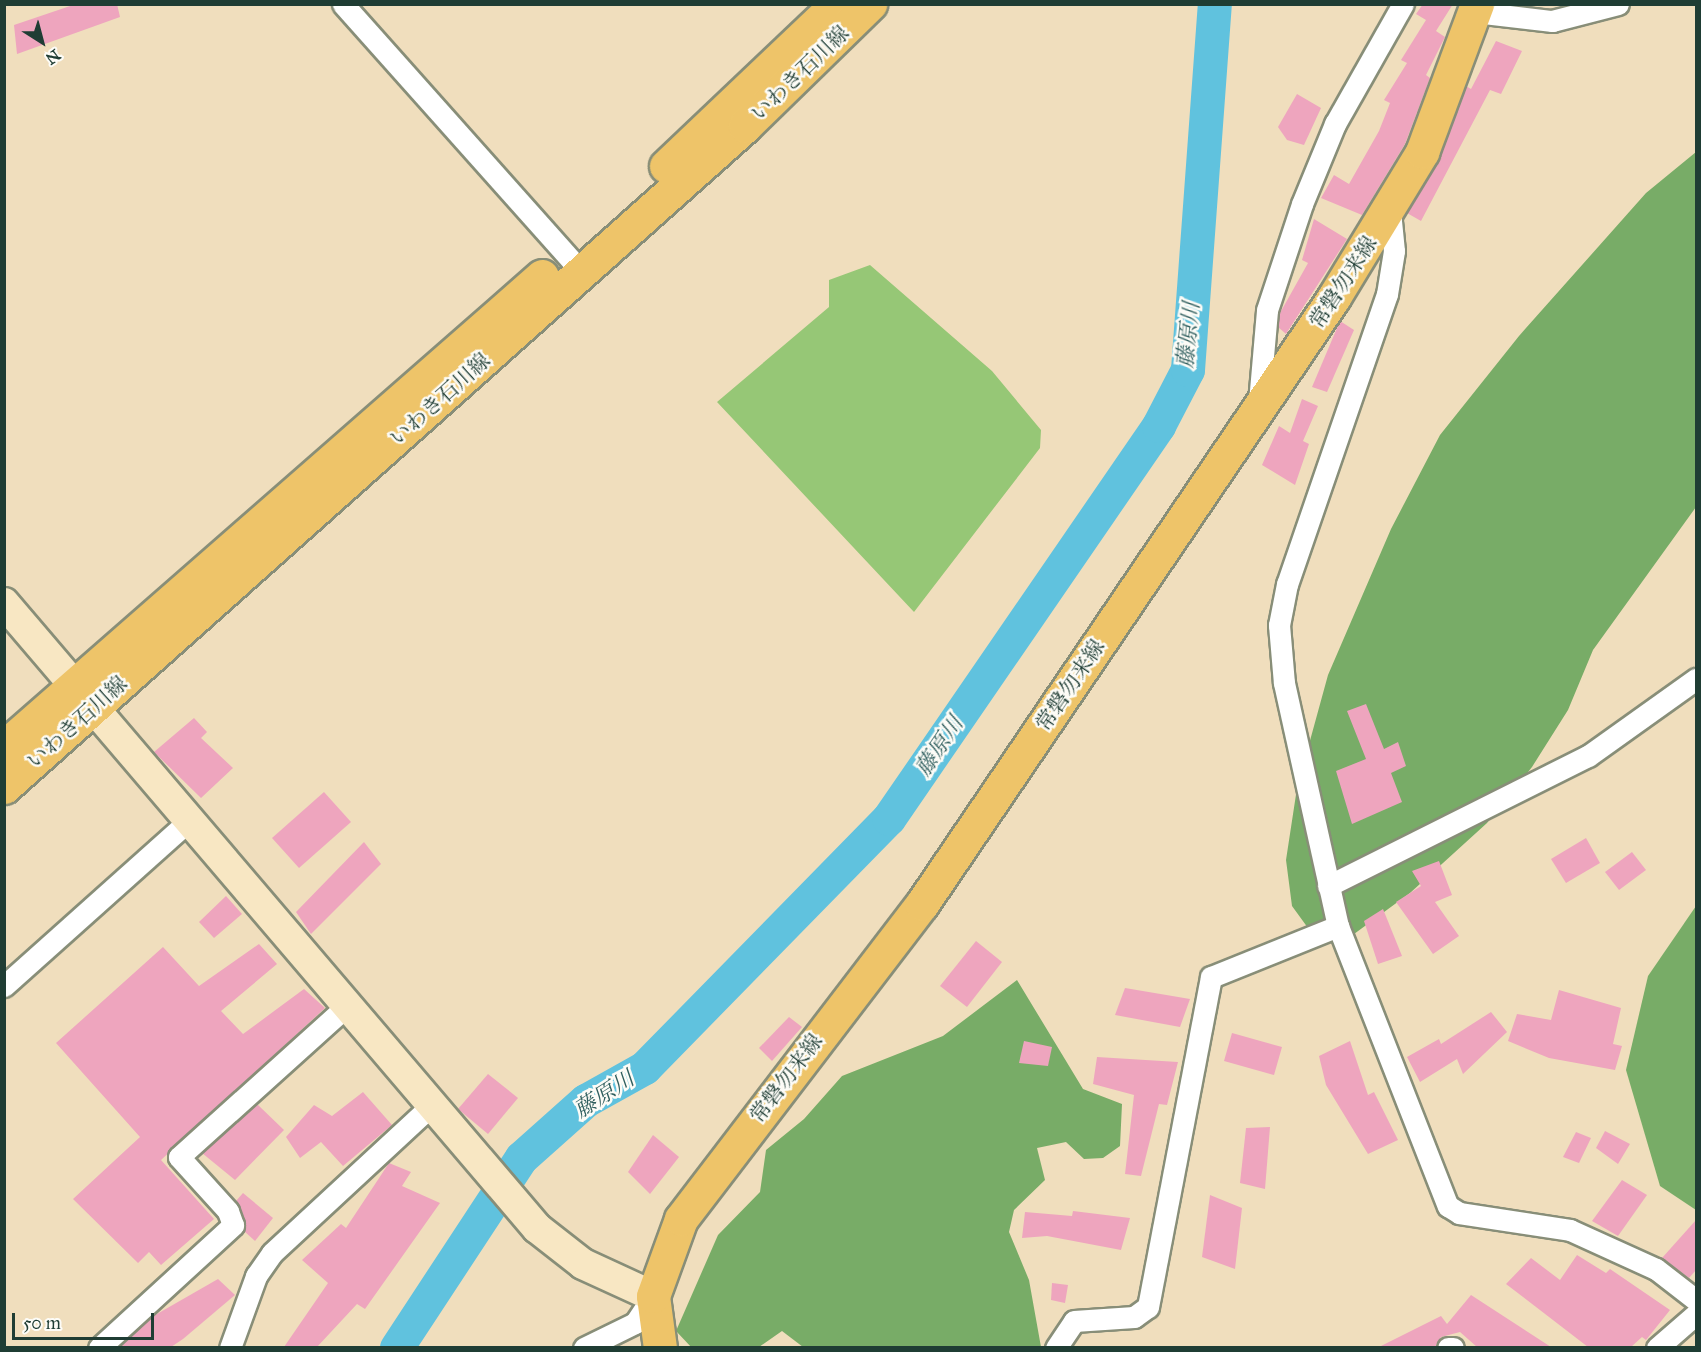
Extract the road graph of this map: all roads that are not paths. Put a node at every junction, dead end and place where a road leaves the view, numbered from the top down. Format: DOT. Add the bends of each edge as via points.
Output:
graph roads {
  1 [pos="343,4"];
  2 [pos="837,4"];
  3 [pos="870,4"];
  4 [pos="1403,4"];
  5 [pos="1618,4"];
  6 [pos="1476,8"];
  7 [pos="1390,211"];
  8 [pos="574,263"];
  9 [pos="1258,409"];
  10 [pos="4,603"];
  11 [pos="1696,679"];
  12 [pos="85,695"];
  13 [pos="4,747"];
  14 [pos="4,787"];
  15 [pos="192,818"];
  16 [pos="1328,886"];
  17 [pos="1338,926"];
  18 [pos="4,986"];
  19 [pos="350,1003"];
  20 [pos="434,1103"];
  21 [pos="653,1296"];
  22 [pos="1696,1300"];
  23 [pos="1696,1314"];
  24 [pos="99,1347"];
  25 [pos="230,1347"];
  26 [pos="584,1347"];
  27 [pos="660,1347"];
  28 [pos="1056,1347"];
  29 [pos="1448,1347"];
  30 [pos="1454,1347"];
  31 [pos="1657,1347"];
  1 -- 8 [label="street"];
  2 -- 8 [label="main road, いわき石川線"];
  3 -- 8 [label="main road, いわき石川線" via="745,126"];
  4 -- 9 [label="street" via="1335,124 1302,204 1268,310"];
  5 -- 6 [label="street" via="1551,21"];
  6 -- 7 [label="main road, 常磐勿来線" via="1448,92"];
  7 -- 9 [label="main road, 常磐勿来線"];
  7 -- 16 [label="street" via="1394,251 1387,294 1287,584 1279,625 1284,683"];
  8 -- 12 [label="main road, いわき石川線"];
  9 -- 21 [label="main road, 常磐勿来線" via="922,904 681,1219"];
  10 -- 12 [label="street"];
  11 -- 16 [label="street" via="1588,756"];
  12 -- 13 [label="main road, いわき石川線"];
  12 -- 14 [label="main road, いわき石川線"];
  12 -- 15 [label="street"];
  15 -- 18 [label="street"];
  15 -- 19 [label="street"];
  16 -- 17 [label="street"];
  17 -- 22 [label="street" via="1448,1206 1458,1213 1570,1230 1656,1269"];
  17 -- 28 [label="street" via="1211,976 1148,1307 1134,1317 1074,1321"];
  19 -- 20 [label="street"];
  19 -- 24 [label="street" via="179,1157 228,1211 233,1225"];
  20 -- 21 [label="street" via="537,1228 584,1264"];
  20 -- 25 [label="street" via="272,1253 256,1276"];
  21 -- 26 [label="street" via="635,1323"];
  21 -- 27 [label="main road, 常磐勿来線"];
  23 -- 31 [label="street"];
  29 -- 30 [label="street"];
}
